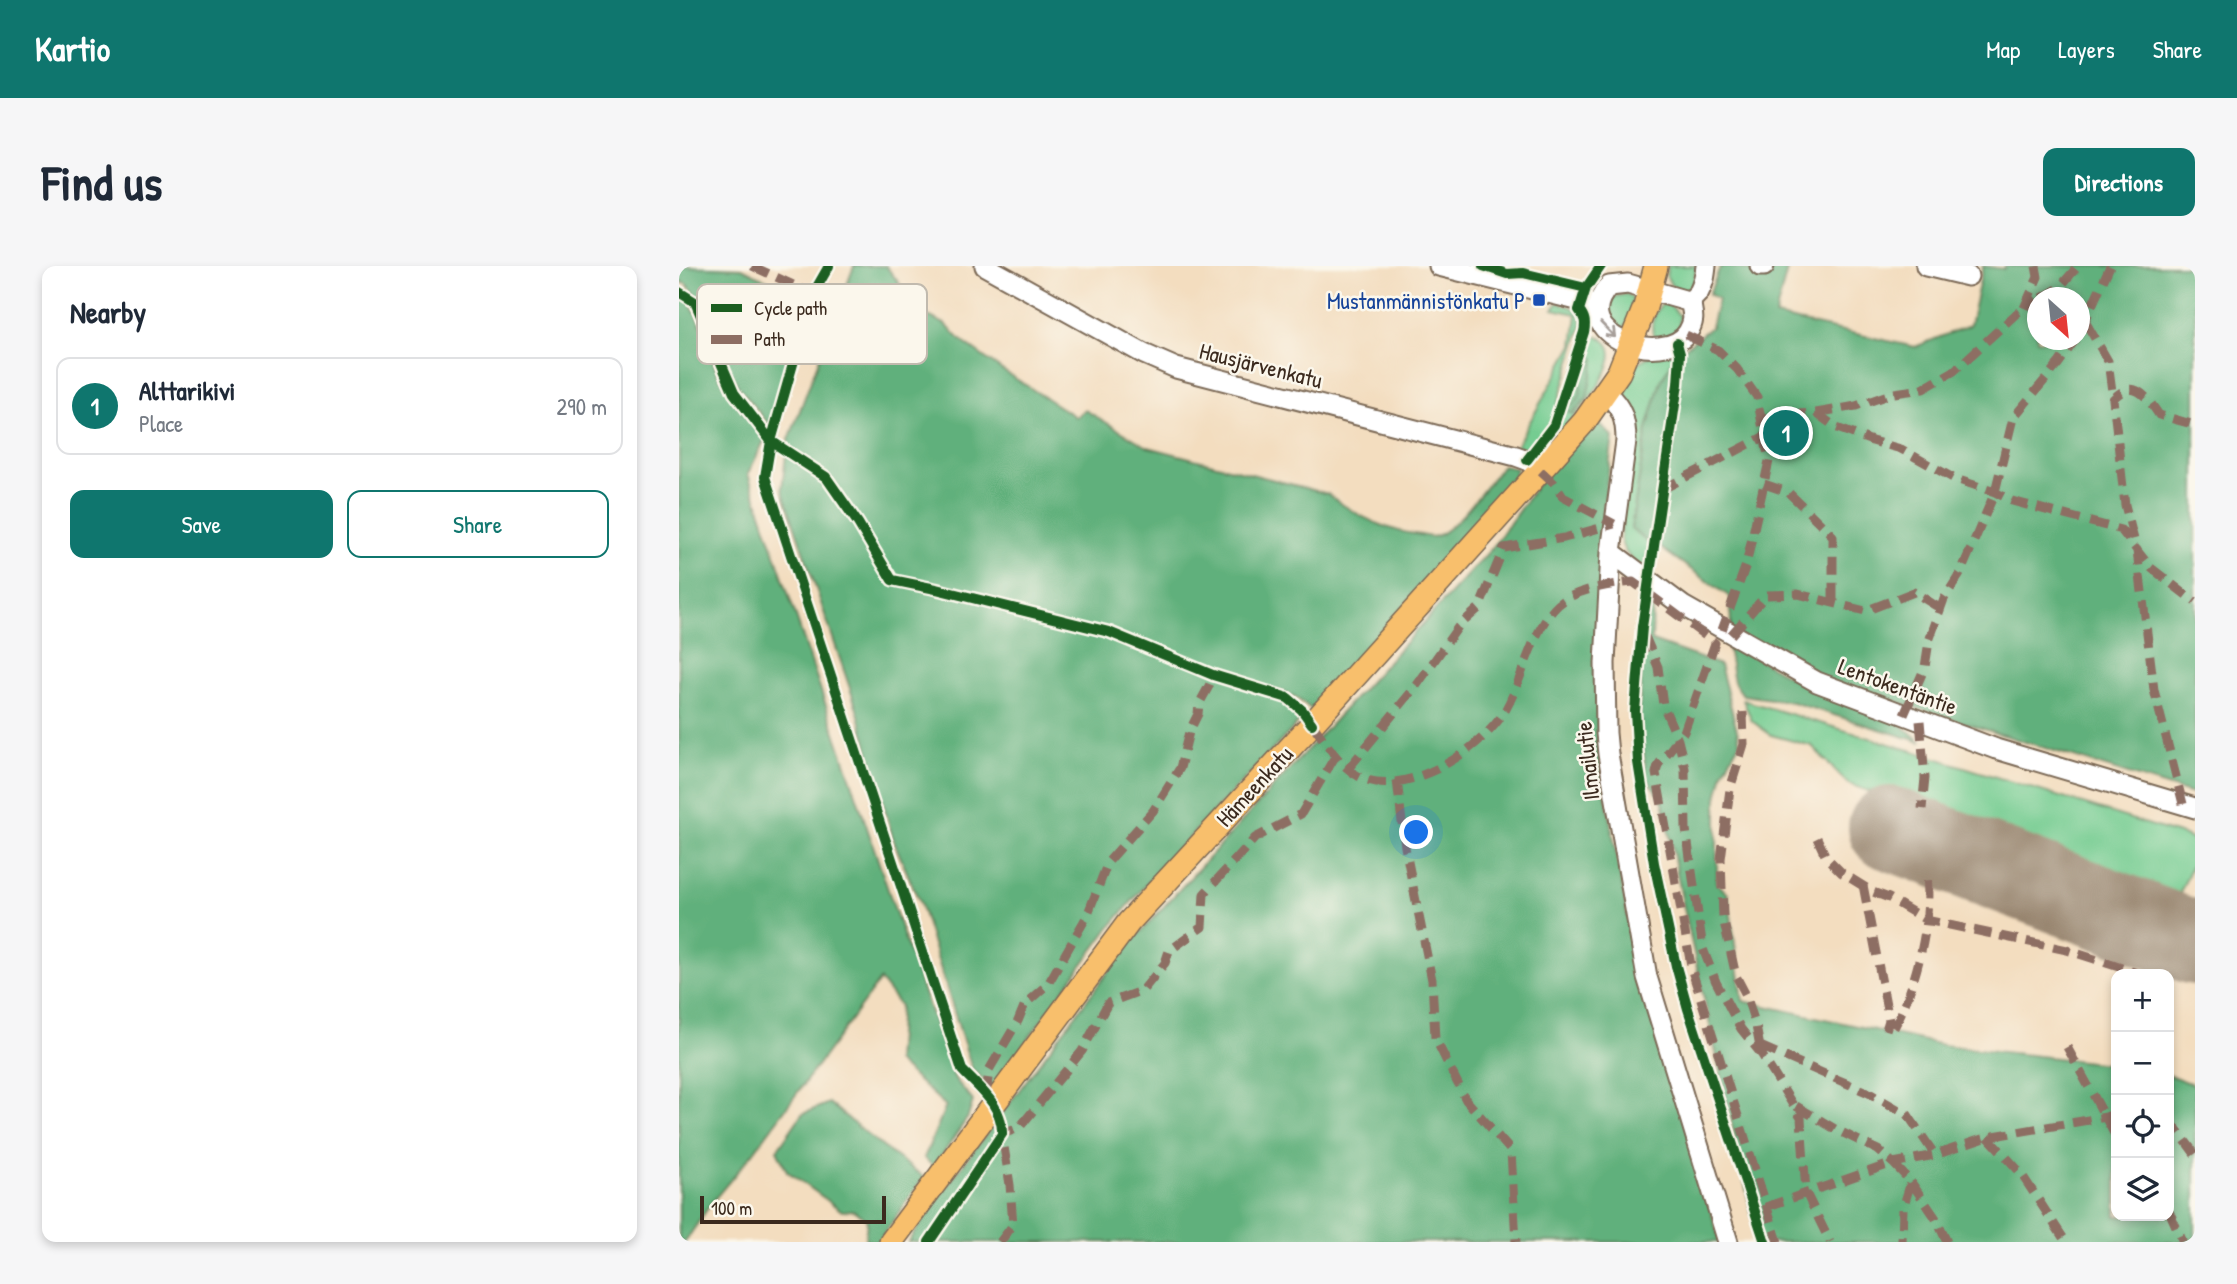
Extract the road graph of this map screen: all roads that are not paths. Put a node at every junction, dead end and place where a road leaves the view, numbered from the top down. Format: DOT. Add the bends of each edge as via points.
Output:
graph roads {
  1 [pos="985,266"];
  2 [pos="1439,266"];
  3 [pos="1614,266"];
  4 [pos="1656,266"];
  5 [pos="1706,266"];
  6 [pos="1926,266"];
  7 [pos="1462,269"];
  8 [pos="1968,276"];
  9 [pos="1609,286"];
  10 [pos="1650,290"];
  11 [pos="1691,302"];
  12 [pos="1597,305"];
  13 [pos="1632,344"];
  14 [pos="1606,393"];
  15 [pos="1541,471"];
  16 [pos="1611,552"];
  17 [pos="2195,808"];
  18 [pos="891,1242"];
  19 [pos="1728,1242"];
  1 -- 15 [label="street, Hausjärvenkatu" via="1175,368 1517,456"];
  2 -- 7 [label="street"];
  3 -- 9 [label="street"];
  4 -- 10 [label="main road, Hämeenkatu"];
  5 -- 11 [label="street" via="1705,279"];
  6 -- 8 [label="street"];
  7 -- 12 [label="street"];
  9 -- 10 [label="street" via="1628,284"];
  9 -- 12 [label="street"];
  10 -- 11 [label="street"];
  10 -- 13 [label="main road, Hämeenkatu"];
  11 -- 13 [label="street" via="1694,319 1677,343 1657,347"];
  12 -- 13 [label="street, one-way" via="1597,318 1606,330"];
  13 -- 14 [label="main road, Hämeenkatu"];
  14 -- 15 [label="main road, Hämeenkatu"];
  14 -- 16 [label="street, Ilmailutie" via="1618,404 1626,426"];
  15 -- 18 [label="main road, Hämeenkatu" via="1129,922"];
  16 -- 17 [label="street, Lentokentäntie" via="1682,606 1817,682 1996,749"];
  16 -- 19 [label="street, Ilmailutie" via="1605,733 1619,820 1647,977"];
}
